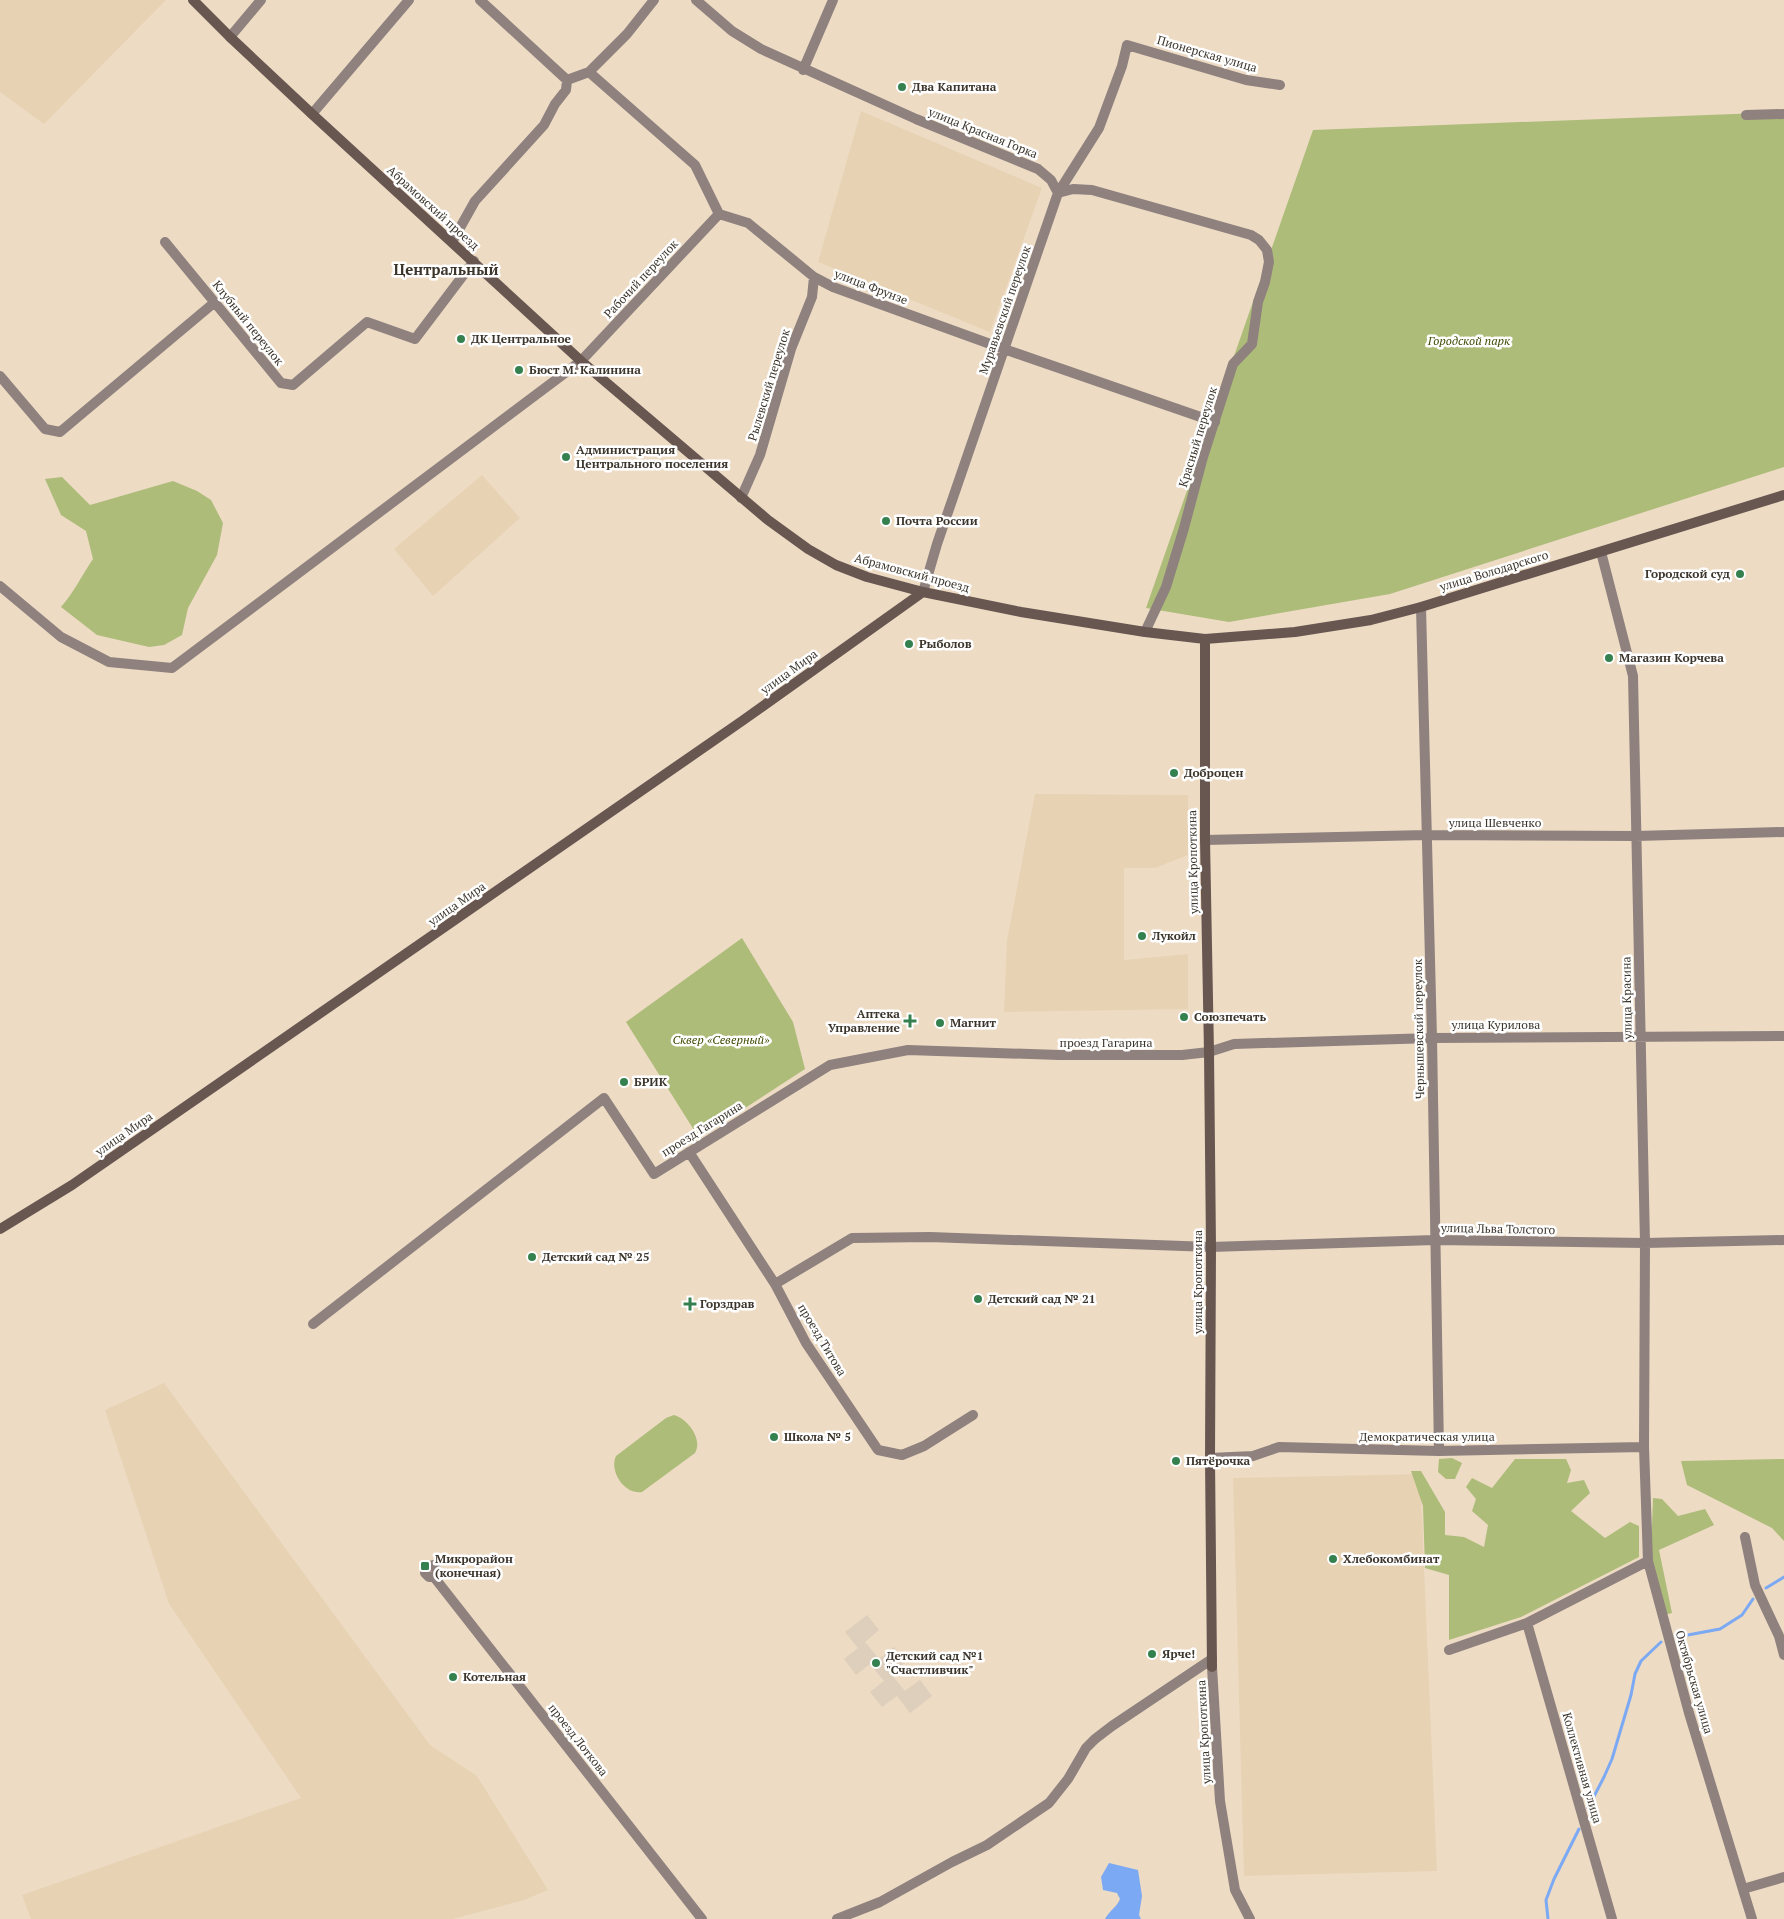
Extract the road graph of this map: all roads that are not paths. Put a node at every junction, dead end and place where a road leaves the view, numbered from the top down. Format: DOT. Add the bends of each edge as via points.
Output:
graph roads {
  1 [pos="193,0"];
  2 [pos="261,0"];
  3 [pos="409,0"];
  4 [pos="480,0"];
  5 [pos="654,0"];
  6 [pos="696,0"];
  7 [pos="833,0"];
  8 [pos="230,37"];
  9 [pos="1127,44"];
  10 [pos="804,70"];
  11 [pos="588,72"];
  12 [pos="567,80"];
  13 [pos="1280,85"];
  14 [pos="312,114"];
  15 [pos="1784,114"];
  16 [pos="1746,115"];
  17 [pos="1058,193"];
  18 [pos="719,214"];
  19 [pos="165,242"];
  20 [pos="452,242"];
  21 [pos="474,261"];
  22 [pos="814,278"];
  23 [pos="215,302"];
  24 [pos="1004,349"];
  25 [pos="581,361"];
  26 [pos="0,376"];
  27 [pos="1215,422"];
  28 [pos="1784,495"];
  29 [pos="741,498"];
  30 [pos="1601,552"];
  31 [pos="0,586"];
  32 [pos="923,592"];
  33 [pos="1421,607"];
  34 [pos="1144,632"];
  35 [pos="1206,639"];
  36 [pos="1784,832"];
  37 [pos="1426,835"];
  38 [pos="1636,836"];
  39 [pos="1205,840"];
  40 [pos="1784,1036"];
  41 [pos="1432,1038"];
  42 [pos="1640,1038"];
  43 [pos="1209,1052"];
  44 [pos="689,1152"];
  45 [pos="0,1230"];
  46 [pos="1435,1240"];
  47 [pos="1784,1240"];
  48 [pos="1645,1243"];
  49 [pos="1211,1247"];
  50 [pos="775,1284"];
  51 [pos="313,1324"];
  52 [pos="973,1415"];
  53 [pos="1644,1447"];
  54 [pos="1439,1450"];
  55 [pos="1210,1458"];
  56 [pos="1745,1537"];
  57 [pos="1648,1561"];
  58 [pos="434,1576"];
  59 [pos="1527,1623"];
  60 [pos="1449,1650"];
  61 [pos="1784,1655"];
  62 [pos="1212,1663"];
  63 [pos="1784,1877"];
  64 [pos="1743,1889"];
  65 [pos="702,1919"];
  66 [pos="837,1919"];
  67 [pos="1250,1919"];
  68 [pos="1612,1919"];
  69 [pos="1752,1919"];
  1 -- 8 [label="street, Абрамовский проезд"];
  2 -- 8 [label="street"];
  3 -- 14 [label="street"];
  4 -- 12 [label="street"];
  5 -- 11 [label="street" via="627,34"];
  6 -- 10 [label="street, улица Красная Горка" via="732,32"];
  7 -- 10 [label="street"];
  8 -- 14 [label="street, Абрамовский проезд"];
  9 -- 13 [label="street, Пионерская улица" via="1246,80"];
  9 -- 17 [label="street, Муравьевский переулок" via="1099,128"];
  10 -- 17 [label="street, улица Красная Горка" via="1038,169 1051,180"];
  11 -- 12 [label="street"];
  11 -- 18 [label="street" via="694,164"];
  12 -- 20 [label="street" via="566,90 544,125 475,201"];
  14 -- 20 [label="street, Абрамовский проезд"];
  15 -- 16 [label="street"];
  17 -- 24 [label="street, Муравьевский переулок"];
  17 -- 27 [label="street, Красный переулок" via="1073,189 1092,190 1251,235 1267,250 1269,262 1258,302 1252,344 1233,364"];
  18 -- 22 [label="street, улица Фрунзе" via="748,223"];
  18 -- 25 [label="street, Рабочий переулок"];
  19 -- 23 [label="street, Клубный переулок"];
  20 -- 21 [label="street, Абрамовский проезд"];
  21 -- 23 [label="street, Клубный переулок" via="416,339 368,322 293,385 281,383"];
  21 -- 25 [label="street, Абрамовский проезд"];
  22 -- 24 [label="street, улица Фрунзе"];
  22 -- 29 [label="street, Рылевский переулок" via="812,297 791,349 760,455"];
  23 -- 26 [label="street" via="60,432 45,428"];
  24 -- 27 [label="street, улица Фрунзе"];
  24 -- 32 [label="street, Муравьевский переулок"];
  25 -- 29 [label="street, Абрамовский проезд"];
  25 -- 31 [label="street, Рабочий переулок" via="172,668 109,662 61,637"];
  27 -- 34 [label="street, Красный переулок" via="1166,587"];
  28 -- 30 [label="street, улица Володарского"];
  29 -- 32 [label="street, Абрамовский проезд" via="808,549 836,565"];
  30 -- 33 [label="street, улица Володарского"];
  30 -- 38 [label="street, улица Красина" via="1633,676"];
  32 -- 34 [label="street, Абрамовский проезд" via="1030,614"];
  32 -- 45 [label="street, улица Мира" via="734,727 96,1169"];
  33 -- 35 [label="street, улица Володарского" via="1371,620 1295,632"];
  33 -- 37 [label="street, Чернышевский переулок"];
  34 -- 35 [label="street, Абрамовский проезд"];
  35 -- 39 [label="street, улица Кропоткина"];
  36 -- 38 [label="street, улица Шевченко"];
  37 -- 38 [label="street, улица Шевченко"];
  37 -- 39 [label="street, улица Шевченко"];
  37 -- 41 [label="street, Чернышевский переулок"];
  38 -- 42 [label="street, улица Красина"];
  39 -- 43 [label="street, улица Кропоткина"];
  40 -- 42 [label="street, улица Курилова"];
  41 -- 42 [label="street, улица Курилова"];
  41 -- 43 [label="street, улица Курилова" via="1234,1044"];
  41 -- 46 [label="street, Чернышевский переулок"];
  42 -- 48 [label="street, улица Красина"];
  43 -- 44 [label="street, проезд Гагарина" via="1059,1056 908,1050 830,1065"];
  43 -- 49 [label="street, улица Кропоткина"];
  44 -- 50 [label="street, проезд Титова"];
  44 -- 51 [label="street, проезд Гагарина" via="654,1174 604,1098"];
  46 -- 48 [label="street, улица Льва Толстого"];
  46 -- 49 [label="street, улица Льва Толстого"];
  46 -- 54 [label="street, Чернышевский переулок"];
  47 -- 48 [label="street, улица Льва Толстого"];
  48 -- 53 [label="street, улица Красина"];
  49 -- 50 [label="street, улица Льва Толстого" via="930,1237 852,1238"];
  49 -- 55 [label="street, улица Кропоткина"];
  50 -- 52 [label="street, проезд Титова" via="806,1343 878,1450 902,1455 924,1446"];
  53 -- 54 [label="street, Демократическая улица"];
  53 -- 57 [label="street, Октябрьская улица"];
  54 -- 55 [label="street, Демократическая улица" via="1279,1447 1253,1456"];
  55 -- 62 [label="street, улица Кропоткина"];
  56 -- 61 [label="street" via="1755,1585 1779,1636"];
  57 -- 59 [label="street"];
  57 -- 64 [label="street, Октябрьская улица" via="1689,1713"];
  58 -- 65 [label="street, проезд Лоткова"];
  59 -- 60 [label="street"];
  59 -- 68 [label="street, Коллективная улица"];
  62 -- 66 [label="street" via="1095,1739 1086,1748 1068,1780 1048,1803 987,1845 880,1902"];
  62 -- 67 [label="street, улица Кропоткина" via="1220,1800 1236,1890"];
  63 -- 64 [label="street"];
  64 -- 69 [label="street, Октябрьская улица"];
}
